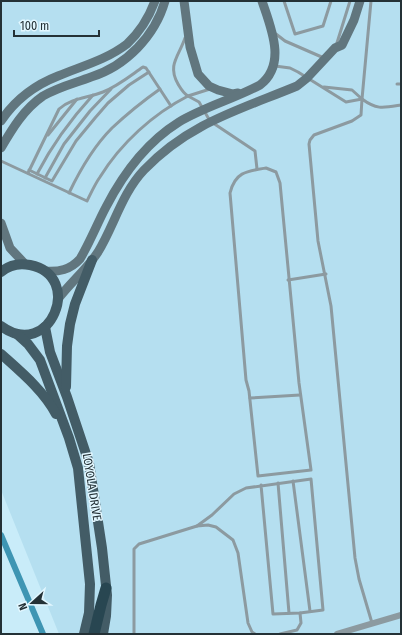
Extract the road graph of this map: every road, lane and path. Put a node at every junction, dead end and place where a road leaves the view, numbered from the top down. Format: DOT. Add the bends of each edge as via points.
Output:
graph roads {
  1 [pos="155,1"];
  2 [pos="165,1"];
  3 [pos="184,1"];
  4 [pos="257,1"];
  5 [pos="262,1"];
  6 [pos="284,1"];
  7 [pos="331,1"];
  8 [pos="350,1"];
  9 [pos="360,1"];
  10 [pos="372,1"];
  11 [pos="188,27"];
  12 [pos="271,29"];
  13 [pos="335,48"];
  14 [pos="326,59"];
  15 [pos="274,66"];
  16 [pos="149,72"];
  17 [pos="307,78"];
  18 [pos="322,87"];
  19 [pos="112,88"];
  20 [pos="160,89"];
  21 [pos="218,90"];
  22 [pos="244,92"];
  23 [pos="93,95"];
  24 [pos="188,96"];
  25 [pos="362,98"];
  26 [pos="77,99"];
  27 [pos="401,105"];
  28 [pos="171,106"];
  29 [pos="204,109"];
  30 [pos="1,121"];
  31 [pos="210,121"];
  32 [pos="45,138"];
  33 [pos="1,148"];
  34 [pos="1,160"];
  35 [pos="257,169"];
  36 [pos="28,172"];
  37 [pos="38,174"];
  38 [pos="45,178"];
  39 [pos="69,192"];
  40 [pos="1,224"];
  41 [pos="92,260"];
  42 [pos="25,264"];
  43 [pos="44,271"];
  44 [pos="1,272"];
  45 [pos="326,274"];
  46 [pos="288,280"];
  47 [pos="58,299"];
  48 [pos="1,326"];
  49 [pos="45,327"];
  50 [pos="17,334"];
  51 [pos="1,354"];
  52 [pos="300,395"];
  53 [pos="68,397"];
  54 [pos="250,398"];
  55 [pos="68,438"];
  56 [pos="293,481"];
  57 [pos="278,483"];
  58 [pos="261,485"];
  59 [pos="197,526"];
  60 [pos="106,588"];
  61 [pos="310,611"];
  62 [pos="289,613"];
  63 [pos="300,613"];
  64 [pos="401,615"];
  65 [pos="372,623"];
  66 [pos="133,633"];
  67 [pos="289,633"];
  68 [pos="84,634"];
  69 [pos="94,634"];
  70 [pos="103,634"];
  71 [pos="254,634"];
  72 [pos="280,634"];
  73 [pos="337,634"];
  1 -- 30 [label="main road" via="144,24 127,43 102,59 43,83 17,101"];
  2 -- 33 [label="main road" via="160,17 151,32 132,54 105,72 57,88 34,103 22,115"];
  3 -- 11 [label="main road"];
  4 -- 12 [label="lane"];
  5 -- 12 [label="main road"];
  6 -- 7 [label="lane" via="295,34 323,26"];
  8 -- 13 [label="lane"];
  9 -- 13 [label="main road" via="342,44"];
  10 -- 25 [label="lane"];
  11 -- 21 [label="main road" via="190,47 198,74 209,86"];
  11 -- 24 [label="lane" via="173,72 183,92"];
  12 -- 14 [label="lane" via="285,41"];
  12 -- 15 [label="main road" via="275,50"];
  13 -- 14 [label="main road"];
  14 -- 17 [label="main road"];
  15 -- 17 [label="lane" via="290,68"];
  15 -- 22 [label="main road" via="264,82"];
  16 -- 19 [label="lane" via="143,67"];
  16 -- 20 [label="lane"];
  16 -- 38 [label="lane" via="108,103 76,141 54,179 50,181"];
  17 -- 18 [label="lane"];
  17 -- 31 [label="main road" via="297,86"];
  18 -- 25 [label="lane" via="352,90"];
  18 -- 25 [label="lane" via="346,102"];
  19 -- 23 [label="lane"];
  19 -- 38 [label="lane" via="64,144"];
  20 -- 28 [label="lane"];
  20 -- 39 [label="lane" via="132,110 96,147"];
  21 -- 22 [label="main road" via="233,94"];
  21 -- 24 [label="lane" via="208,89"];
  22 -- 29 [label="main road"];
  23 -- 26 [label="lane"];
  23 -- 37 [label="lane" via="58,138"];
  24 -- 28 [label="lane"];
  24 -- 29 [label="lane"];
  25 -- 27 [label="lane" via="372,106"];
  25 -- 45 [label="lane" via="361,115 314,135 310,140 316,226"];
  26 -- 32 [label="lane"];
  26 -- 32 [label="lane" via="59,109"];
  28 -- 39 [label="lane" via="130,138 100,176 87,201"];
  29 -- 31 [label="lane"];
  29 -- 43 [label="main road" via="170,128 139,157 106,206 78,262 66,270"];
  31 -- 35 [label="lane" via="255,151"];
  31 -- 41 [label="main road" via="178,141 143,171 123,201"];
  32 -- 36 [label="lane"];
  34 -- 36 [label="lane"];
  35 -- 46 [label="lane" via="266,168 276,172 280,183"];
  35 -- 54 [label="lane" via="246,171 233,182 230,193 246,380"];
  36 -- 37 [label="lane"];
  36 -- 39 [label="lane"];
  37 -- 38 [label="lane"];
  40 -- 42 [label="main road" via="10,248"];
  41 -- 47 [label="main road"];
  41 -- 53 [label="main road" via="70,324 65,381"];
  42 -- 43 [label="main road"];
  42 -- 44 [label="main road" via="14,265"];
  43 -- 47 [label="main road" via="57,288"];
  45 -- 46 [label="lane"];
  45 -- 65 [label="lane" via="332,313 355,558"];
  46 -- 52 [label="lane"];
  47 -- 49 [label="main road" via="57,309"];
  48 -- 50 [label="main road, LOYOLA DRIVE"];
  49 -- 50 [label="main road" via="32,333"];
  49 -- 53 [label="main road, LOYOLA DRIVE" via="50,352"];
  50 -- 55 [label="main road, LOYOLA DRIVE" via="40,360"];
  51 -- 55 [label="main road" via="41,394"];
  52 -- 54 [label="lane"];
  52 -- 54 [label="lane" via="310,470 258,476"];
  53 -- 60 [label="main road, LOYOLA DRIVE" via="89,463"];
  55 -- 68 [label="main road, LOYOLA DRIVE" via="78,468 89,568 89,613"];
  56 -- 57 [label="lane"];
  56 -- 61 [label="lane"];
  56 -- 61 [label="lane" via="311,479 323,610"];
  57 -- 58 [label="lane"];
  57 -- 62 [label="lane"];
  58 -- 59 [label="lane" via="234,494"];
  58 -- 62 [label="lane" via="273,614"];
  59 -- 66 [label="lane" via="139,544 134,549"];
  59 -- 71 [label="lane" via="216,527 233,540 238,553 248,623"];
  60 -- 69 [label="highway"];
  60 -- 70 [label="main road, LOYOLA DRIVE"];
  61 -- 63 [label="lane"];
  62 -- 63 [label="lane"];
  63 -- 67 [label="lane" via="301,623 297,630"];
  64 -- 65 [label="street"];
  65 -- 73 [label="street"];
  67 -- 72 [label="lane"];
}
